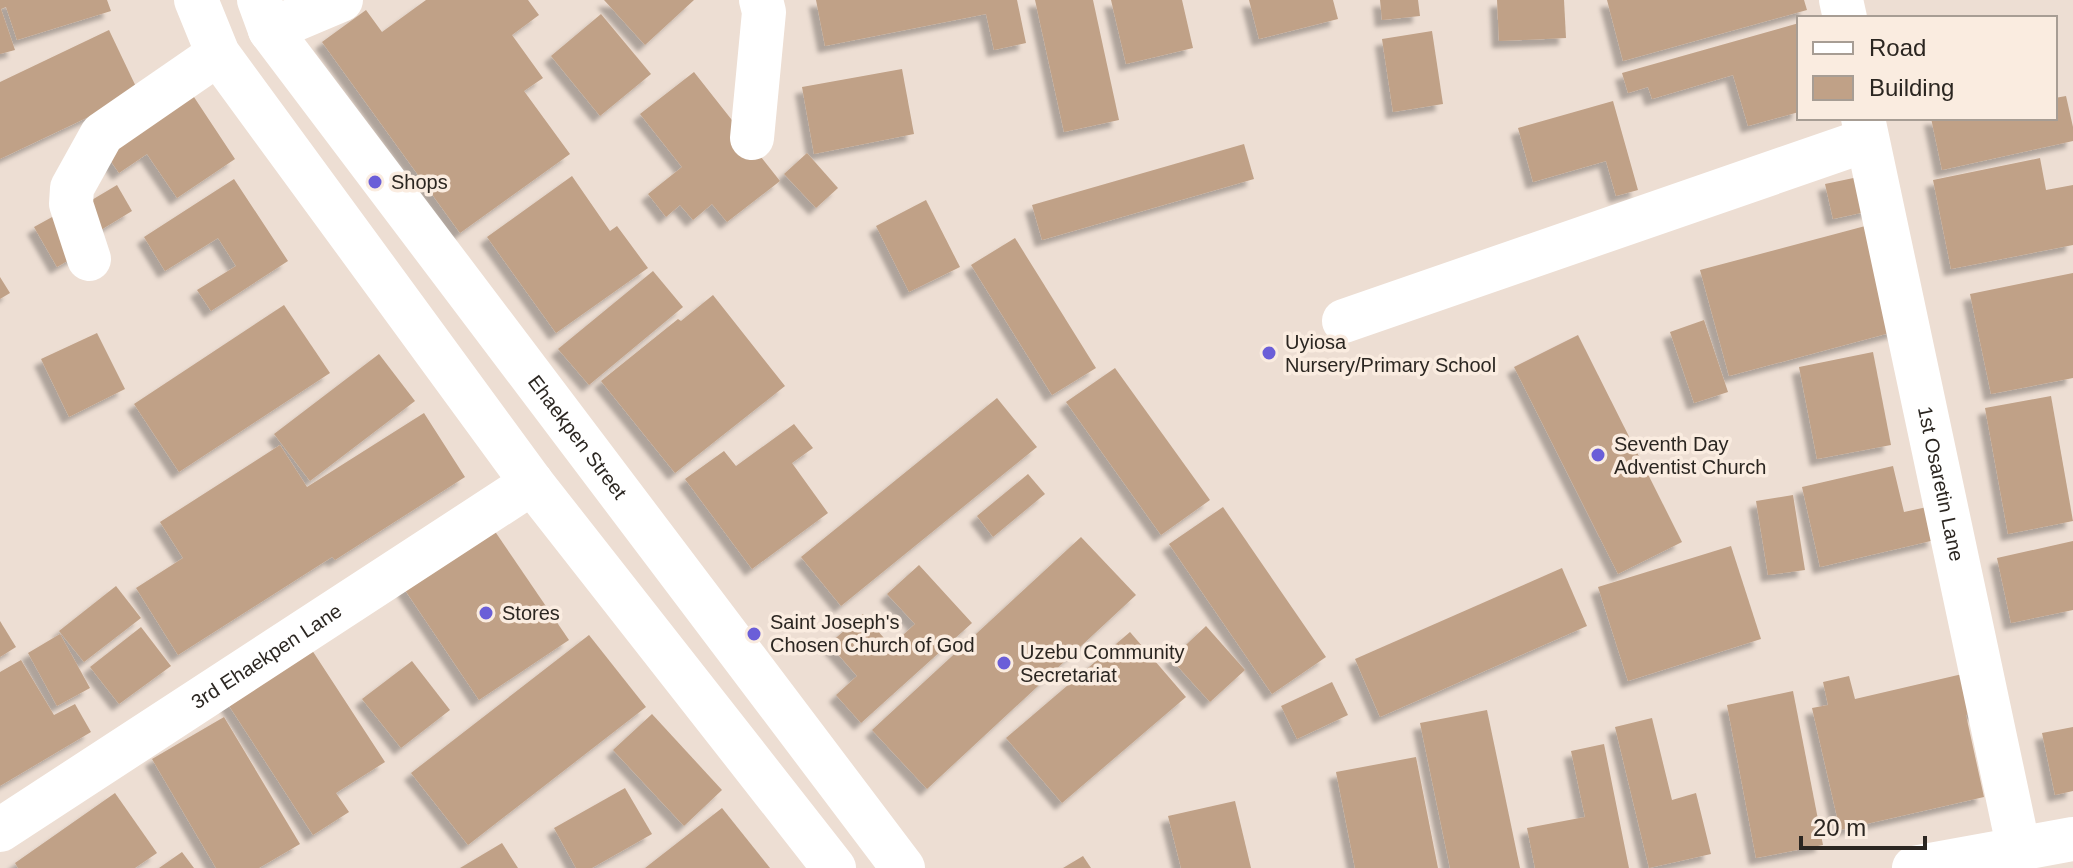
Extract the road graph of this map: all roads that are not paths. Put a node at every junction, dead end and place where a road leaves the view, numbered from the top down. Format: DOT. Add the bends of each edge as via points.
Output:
graph roads {
  1 [pos="196,0"];
  2 [pos="341,0"];
  3 [pos="761,0"];
  4 [pos="265,15"];
  5 [pos="218,54"];
  6 [pos="1865,129"];
  7 [pos="752,138"];
  8 [pos="89,259"];
  9 [pos="1344,321"];
  10 [pos="532,483"];
  11 [pos="0,830"];
  12 [pos="2073,839"];
  13 [pos="2019,850"];
  14 [pos="834,868"];
  15 [pos="903,868"];
  16 [pos="1914,868"];
  1 -- 5 [label="street"];
  2 -- 4 [label="street"];
  3 -- 7 [label="street"];
  4 -- 15 [label="street, Ehaekpen Street"];
  5 -- 8 [label="street" via="102,134 72,188 71,204"];
  5 -- 10 [label="street"];
  6 -- 9 [label="street"];
  6 -- 13 [label="street, 1st Osaretin Lane"];
  10 -- 11 [label="street, 3rd Ehaekpen Lane"];
  10 -- 14 [label="street"];
  12 -- 13 [label="street"];
  13 -- 16 [label="street"];
}
